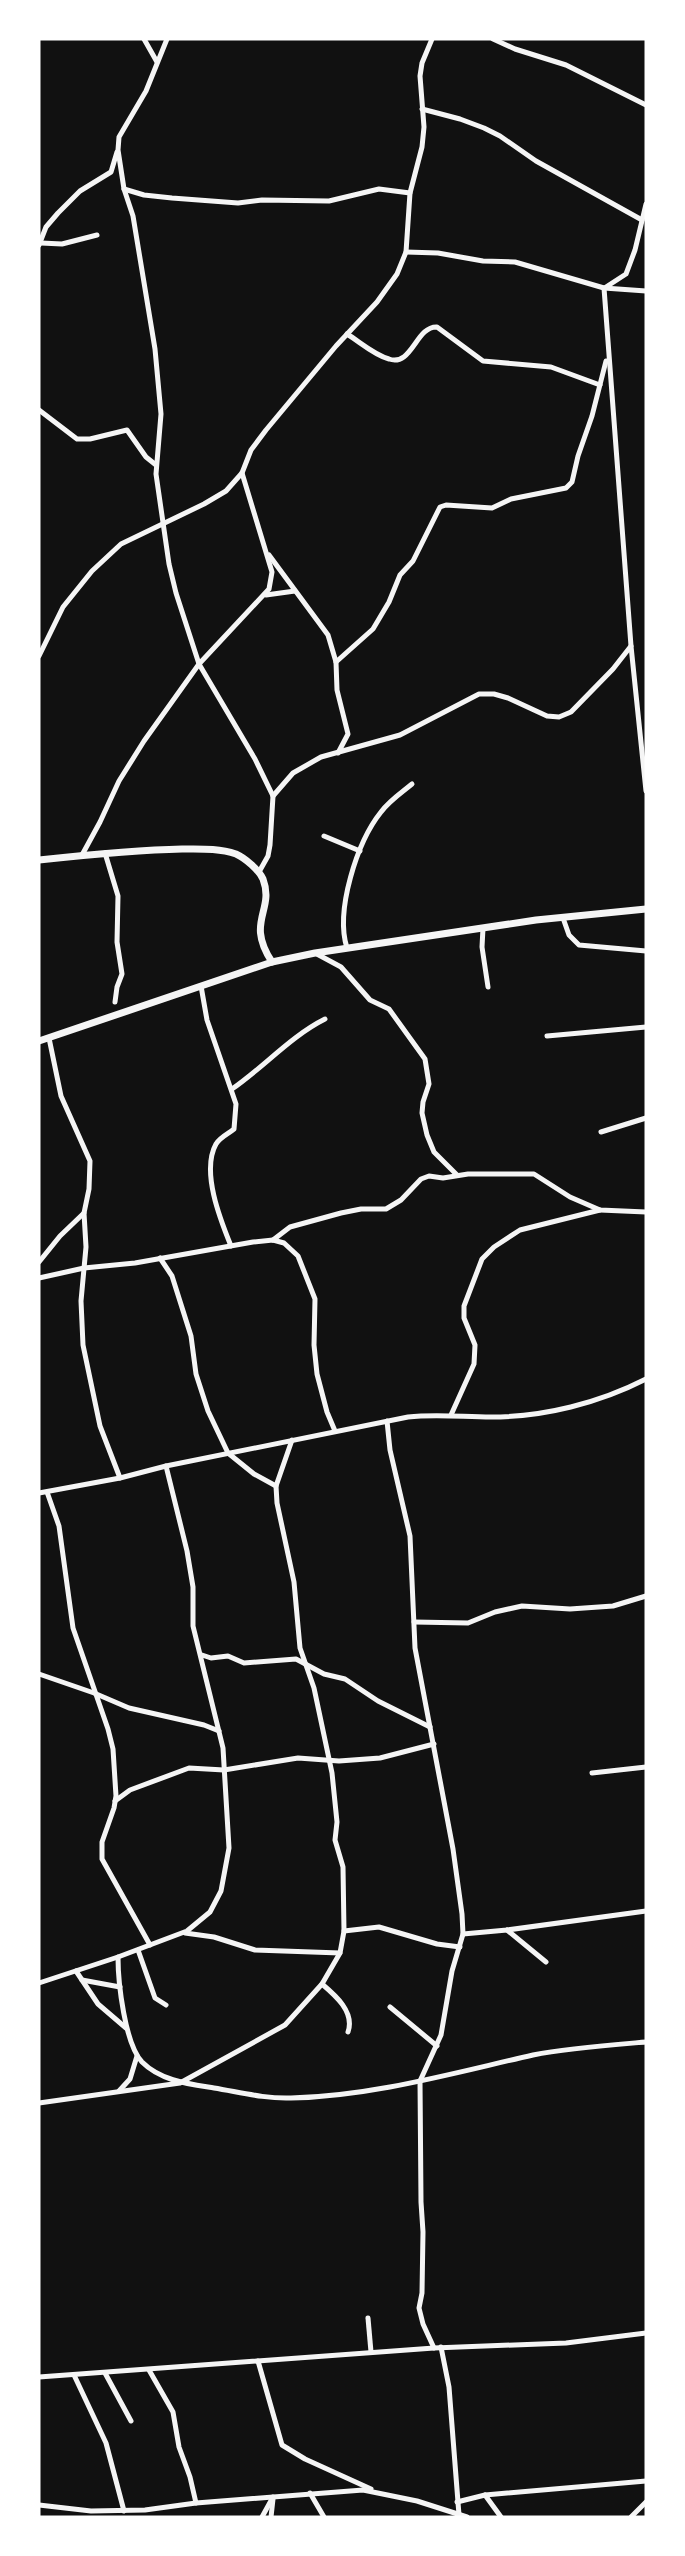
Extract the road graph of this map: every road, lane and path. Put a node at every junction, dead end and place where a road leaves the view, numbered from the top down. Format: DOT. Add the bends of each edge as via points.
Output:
graph roads {
  1 [pos="144,39"];
  2 [pos="167,39"];
  3 [pos="432,39"];
  4 [pos="493,39"];
  5 [pos="157,62"];
  6 [pos="646,105"];
  7 [pos="422,109"];
  8 [pos="118,150"];
  9 [pos="124,189"];
  10 [pos="410,193"];
  11 [pos="646,204"];
  12 [pos="642,220"];
  13 [pos="97,235"];
  14 [pos="40,244"];
  15 [pos="406,252"];
  16 [pos="604,288"];
  17 [pos="646,291"];
  18 [pos="347,334"];
  19 [pos="608,357"];
  20 [pos="600,385"];
  21 [pos="39,410"];
  22 [pos="156,465"];
  23 [pos="242,473"];
  24 [pos="164,524"];
  25 [pos="268,552"];
  26 [pos="295,591"];
  27 [pos="266,595"];
  28 [pos="631,646"];
  29 [pos="39,656"];
  30 [pos="336,662"];
  31 [pos="199,664"];
  32 [pos="348,736"];
  33 [pos="354,748"];
  34 [pos="338,753"];
  35 [pos="411,784"];
  36 [pos="646,791"];
  37 [pos="273,796"];
  38 [pos="324,836"];
  39 [pos="360,851"];
  40 [pos="105,853"];
  41 [pos="82,855"];
  42 [pos="39,860"];
  43 [pos="259,872"];
  44 [pos="646,909"];
  45 [pos="563,918"];
  46 [pos="483,928"];
  47 [pos="347,948"];
  48 [pos="646,951"];
  49 [pos="315,953"];
  50 [pos="272,962"];
  51 [pos="201,986"];
  52 [pos="488,987"];
  53 [pos="115,1002"];
  54 [pos="326,1019"];
  55 [pos="646,1027"];
  56 [pos="547,1036"];
  57 [pos="49,1038"];
  58 [pos="39,1041"];
  59 [pos="232,1089"];
  60 [pos="646,1118"];
  61 [pos="601,1132"];
  62 [pos="457,1175"];
  63 [pos="600,1210"];
  64 [pos="646,1212"];
  65 [pos="84,1213"];
  66 [pos="273,1240"];
  67 [pos="231,1246"];
  68 [pos="160,1258"];
  69 [pos="39,1262"];
  70 [pos="84,1268"];
  71 [pos="39,1278"];
  72 [pos="646,1380"];
  73 [pos="451,1415"];
  74 [pos="387,1421"];
  75 [pos="334,1431"];
  76 [pos="292,1440"];
  77 [pos="228,1454"];
  78 [pos="166,1466"];
  79 [pos="120,1479"];
  80 [pos="276,1486"];
  81 [pos="47,1492"];
  82 [pos="39,1493"];
  83 [pos="646,1596"];
  84 [pos="414,1622"];
  85 [pos="202,1655"];
  86 [pos="305,1663"];
  87 [pos="39,1674"];
  88 [pos="94,1693"];
  89 [pos="430,1727"];
  90 [pos="219,1731"];
  91 [pos="434,1744"];
  92 [pos="329,1760"];
  93 [pos="646,1767"];
  94 [pos="224,1770"];
  95 [pos="592,1773"];
  96 [pos="115,1801"];
  97 [pos="646,1911"];
  98 [pos="507,1930"];
  99 [pos="344,1931"];
  100 [pos="183,1932"];
  101 [pos="463,1934"];
  102 [pos="150,1945"];
  103 [pos="460,1947"];
  104 [pos="138,1950"];
  105 [pos="340,1953"];
  106 [pos="118,1957"];
  107 [pos="546,1962"];
  108 [pos="76,1971"];
  109 [pos="82,1980"];
  110 [pos="39,1983"];
  111 [pos="322,1984"];
  112 [pos="120,1987"];
  113 [pos="166,2005"];
  114 [pos="390,2007"];
  115 [pos="126,2028"];
  116 [pos="348,2032"];
  117 [pos="646,2042"];
  118 [pos="437,2046"];
  119 [pos="137,2056"];
  120 [pos="420,2081"];
  121 [pos="180,2083"];
  122 [pos="118,2092"];
  123 [pos="39,2103"];
  124 [pos="368,2318"];
  125 [pos="646,2332"];
  126 [pos="434,2348"];
  127 [pos="441,2348"];
  128 [pos="371,2352"];
  129 [pos="258,2361"];
  130 [pos="149,2370"];
  131 [pos="105,2373"];
  132 [pos="74,2375"];
  133 [pos="39,2377"];
  134 [pos="131,2421"];
  135 [pos="646,2481"];
  136 [pos="375,2491"];
  137 [pos="310,2493"];
  138 [pos="485,2496"];
  139 [pos="273,2497"];
  140 [pos="457,2502"];
  141 [pos="646,2502"];
  142 [pos="196,2503"];
  143 [pos="39,2505"];
  144 [pos="124,2511"];
  145 [pos="132,2511"];
  146 [pos="459,2515"];
  147 [pos="137,2517"];
  148 [pos="262,2517"];
  149 [pos="272,2517"];
  150 [pos="324,2517"];
  151 [pos="467,2517"];
  152 [pos="501,2517"];
  153 [pos="631,2517"];
  1 -- 5 [label="street"];
  2 -- 5 [label="street"];
  3 -- 7 [label="street" via="420,76"];
  4 -- 6 [label="street" via="566,65"];
  5 -- 8 [label="street" via="146,91 119,137"];
  7 -- 10 [label="street" via="422,147"];
  7 -- 12 [label="street" via="500,136 536,161"];
  8 -- 9 [label="street"];
  8 -- 14 [label="street" via="111,172 80,191 58,213 46,227"];
  9 -- 10 [label="street" via="144,195 238,203 329,201 379,189"];
  9 -- 22 [label="street" via="134,216 155,349 161,414"];
  10 -- 15 [label="street"];
  11 -- 12 [label="street"];
  12 -- 16 [label="street" via="626,274"];
  13 -- 14 [label="street" via="62,244"];
  15 -- 16 [label="street" via="515,262"];
  15 -- 18 [label="street" via="387,289"];
  16 -- 17 [label="street"];
  16 -- 19 [label="street"];
  18 -- 20 [label="street" via="396,360 403,358 434,326 483,361 551,367"];
  18 -- 23 [label="street" via="256,443"];
  19 -- 20 [label="street"];
  19 -- 28 [label="street"];
  20 -- 30 [label="street" via="572,482 566,488 512,499 492,508 440,507 414,561 400,575 373,629"];
  21 -- 22 [label="street" via="77,439 127,430"];
  22 -- 24 [label="street"];
  23 -- 24 [label="street" via="226,491"];
  23 -- 25 [label="street"];
  24 -- 29 [label="street" via="121,544 92,571 63,607"];
  24 -- 31 [label="street" via="176,593"];
  25 -- 26 [label="street"];
  25 -- 27 [label="street" via="273,572"];
  26 -- 27 [label="street"];
  26 -- 30 [label="street" via="324,628"];
  27 -- 31 [label="street"];
  28 -- 33 [label="street" via="565,715 547,716 508,698 479,694 417,728"];
  28 -- 36 [label="street"];
  30 -- 32 [label="street" via="337,690"];
  31 -- 37 [label="street"];
  31 -- 41 [label="street" via="119,781"];
  32 -- 33 [label="street"];
  32 -- 34 [label="street"];
  33 -- 34 [label="street"];
  34 -- 37 [label="street" via="321,757 292,773"];
  35 -- 39 [label="street" via="380,813"];
  37 -- 43 [label="street" via="268,856"];
  38 -- 39 [label="street"];
  39 -- 47 [label="street" via="346,898"];
  40 -- 41 [label="street"];
  40 -- 43 [label="street" via="214,849 238,855"];
  40 -- 53 [label="street" via="118,896 117,942 122,974"];
  41 -- 42 [label="street"];
  43 -- 50 [label="street" via="265,894 259,935"];
  44 -- 45 [label="street"];
  45 -- 46 [label="street"];
  45 -- 48 [label="street" via="569,935 579,945"];
  46 -- 47 [label="street"];
  46 -- 52 [label="street"];
  47 -- 49 [label="street"];
  49 -- 50 [label="street"];
  49 -- 62 [label="street" via="341,967 370,1000 389,1009 425,1059 429,1084 422,1113 427,1135 434,1152"];
  50 -- 51 [label="street"];
  51 -- 57 [label="street"];
  51 -- 59 [label="street" via="207,1020"];
  54 -- 59 [label="street"];
  55 -- 56 [label="street"];
  57 -- 58 [label="street"];
  57 -- 65 [label="street" via="61,1096 90,1161"];
  59 -- 67 [label="street" via="235,1127 216,1143 210,1166"];
  60 -- 61 [label="street"];
  62 -- 63 [label="street" via="534,1174"];
  62 -- 66 [label="street" via="422,1178 386,1209 341,1213 290,1227"];
  63 -- 64 [label="street"];
  63 -- 73 [label="street" via="520,1230 482,1258 464,1306 476,1355"];
  65 -- 69 [label="street"];
  65 -- 70 [label="street"];
  66 -- 67 [label="street"];
  66 -- 75 [label="street" via="284,1243 298,1256 313,1292 317,1374"];
  67 -- 68 [label="street"];
  68 -- 70 [label="street"];
  68 -- 77 [label="street" via="172,1276 191,1336 196,1374"];
  70 -- 71 [label="street"];
  70 -- 79 [label="street" via="83,1345 100,1426"];
  72 -- 73 [label="street" via="604,1398 554,1410 492,1417"];
  73 -- 74 [label="street"];
  74 -- 75 [label="street"];
  74 -- 84 [label="street" via="411,1536"];
  75 -- 76 [label="street"];
  76 -- 77 [label="street"];
  76 -- 80 [label="street"];
  77 -- 78 [label="street"];
  77 -- 80 [label="street"];
  78 -- 79 [label="street"];
  78 -- 85 [label="street" via="187,1551 194,1626"];
  79 -- 81 [label="street"];
  80 -- 86 [label="street"];
  81 -- 82 [label="street"];
  81 -- 88 [label="street" via="59,1526 73,1628"];
  83 -- 84 [label="street" via="613,1606 522,1606 468,1623"];
  84 -- 89 [label="street"];
  85 -- 86 [label="street" via="228,1656 244,1663 294,1659"];
  85 -- 90 [label="street"];
  86 -- 89 [label="street" via="324,1674 345,1679 386,1706"];
  86 -- 92 [label="street"];
  87 -- 88 [label="street"];
  88 -- 90 [label="street" via="139,1711"];
  88 -- 96 [label="street" via="111,1739"];
  89 -- 91 [label="street"];
  90 -- 94 [label="street"];
  91 -- 92 [label="street" via="380,1758"];
  91 -- 101 [label="street"];
  92 -- 94 [label="street" via="298,1758"];
  92 -- 99 [label="street" via="337,1822 335,1840 343,1867"];
  93 -- 95 [label="street"];
  94 -- 96 [label="street" via="196,1767 175,1772"];
  94 -- 100 [label="street" via="229,1848 221,1891 210,1912"];
  96 -- 102 [label="street" via="102,1842 102,1858"];
  97 -- 98 [label="street"];
  98 -- 101 [label="street"];
  98 -- 107 [label="street"];
  99 -- 103 [label="street" via="379,1927"];
  99 -- 105 [label="street"];
  100 -- 102 [label="street"];
  100 -- 105 [label="street" via="255,1950"];
  101 -- 103 [label="street"];
  102 -- 104 [label="street"];
  103 -- 118 [label="street"];
  104 -- 106 [label="street"];
  104 -- 113 [label="street" via="155,1998"];
  105 -- 111 [label="street"];
  106 -- 108 [label="street"];
  106 -- 112 [label="street"];
  108 -- 109 [label="street"];
  108 -- 110 [label="street"];
  109 -- 112 [label="street"];
  109 -- 115 [label="street" via="98,2004"];
  111 -- 116 [label="street" via="345,2009"];
  111 -- 121 [label="street" via="279,2029"];
  112 -- 115 [label="street"];
  114 -- 118 [label="street"];
  115 -- 119 [label="street"];
  117 -- 120 [label="street" via="535,2055"];
  118 -- 120 [label="street"];
  119 -- 121 [label="street" via="156,2072"];
  119 -- 122 [label="street" via="130,2079"];
  120 -- 121 [label="street" via="291,2098"];
  120 -- 126 [label="street" via="423,2232 419,2308"];
  121 -- 122 [label="street"];
  122 -- 123 [label="street"];
  124 -- 128 [label="street"];
  125 -- 127 [label="street" via="566,2343"];
  126 -- 127 [label="street"];
  126 -- 128 [label="street"];
  127 -- 140 [label="street" via="449,2387"];
  128 -- 129 [label="street"];
  129 -- 130 [label="street"];
  129 -- 136 [label="street" via="282,2445"];
  130 -- 131 [label="street"];
  130 -- 142 [label="street" via="174,2417"];
  131 -- 132 [label="street"];
  131 -- 134 [label="street"];
  132 -- 133 [label="street"];
  132 -- 144 [label="street" via="106,2443"];
  135 -- 138 [label="street"];
  136 -- 137 [label="street"];
  136 -- 146 [label="street"];
  137 -- 139 [label="street"];
  137 -- 150 [label="street"];
  138 -- 140 [label="street"];
  138 -- 152 [label="street"];
  139 -- 142 [label="street"];
  139 -- 148 [label="street"];
  139 -- 149 [label="street"];
  140 -- 146 [label="street"];
  141 -- 153 [label="street"];
  142 -- 145 [label="street"];
  143 -- 144 [label="street"];
  144 -- 145 [label="street"];
  145 -- 147 [label="street"];
  146 -- 151 [label="street"];
}
